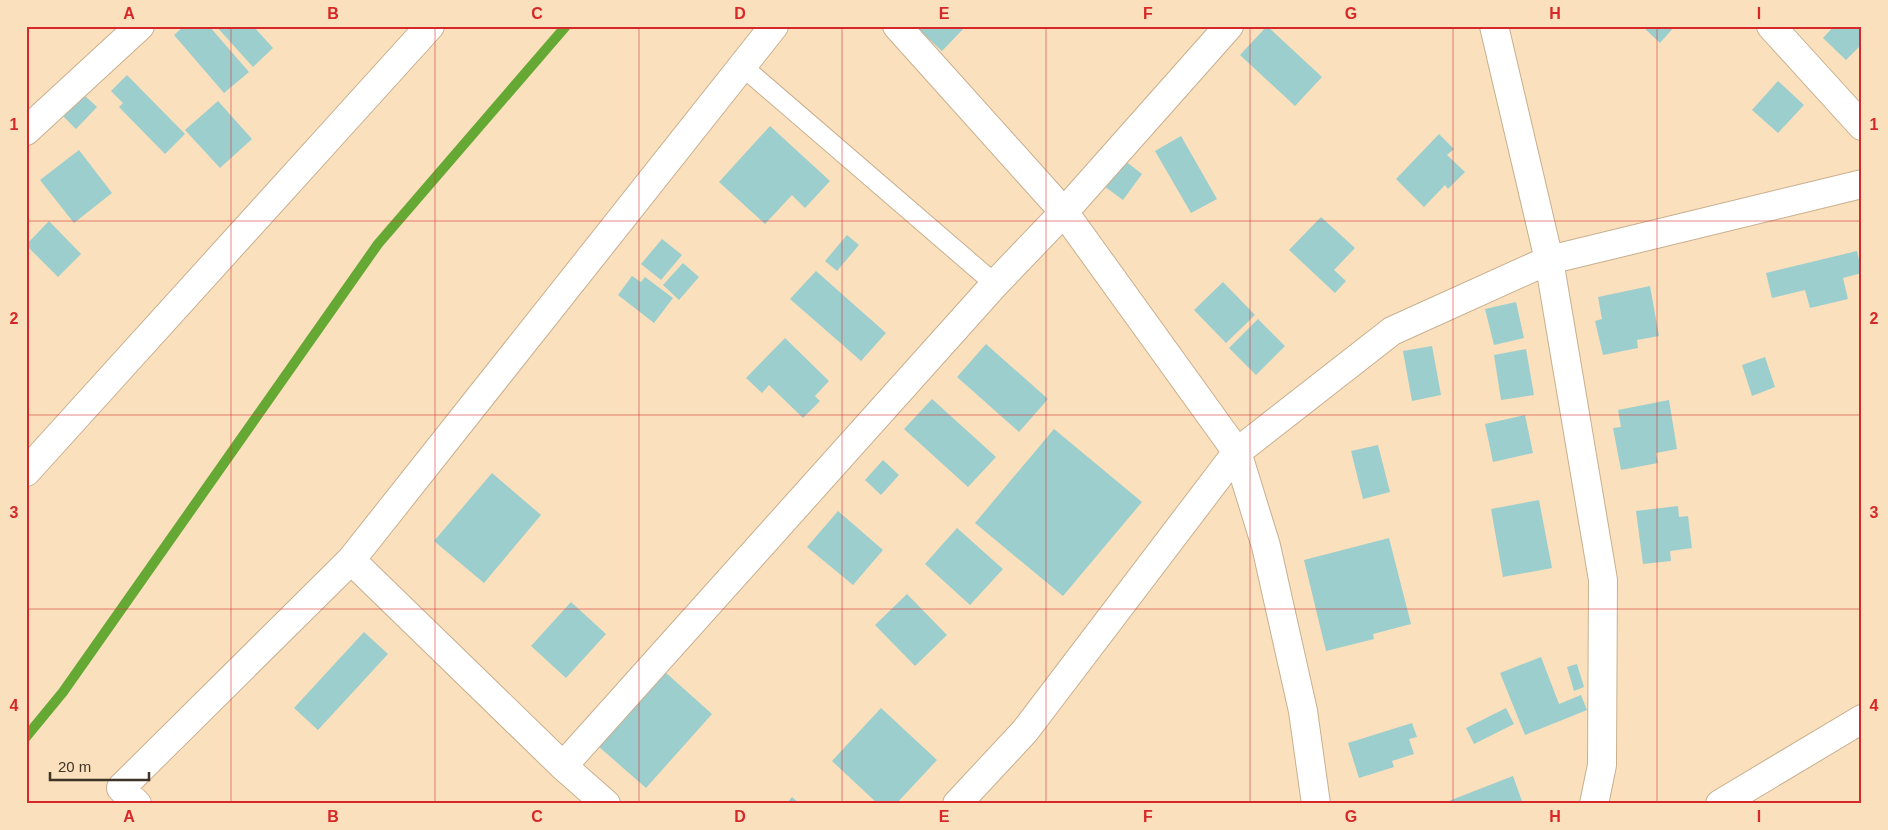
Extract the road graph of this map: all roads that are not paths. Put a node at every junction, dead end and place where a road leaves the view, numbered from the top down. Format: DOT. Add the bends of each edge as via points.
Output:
graph roads {
  1 [pos="140,26"];
  2 [pos="430,26"];
  3 [pos="774,26"];
  4 [pos="897,26"];
  5 [pos="1229,26"];
  6 [pos="1494,26"];
  7 [pos="1771,26"];
  8 [pos="742,66"];
  9 [pos="1862,126"];
  10 [pos="26,131"];
  11 [pos="1862,184"];
  12 [pos="1064,212"];
  13 [pos="1549,260"];
  14 [pos="995,284"];
  15 [pos="1237,452"];
  16 [pos="26,472"];
  17 [pos="351,560"];
  18 [pos="1862,719"];
  19 [pos="563,766"];
  20 [pos="137,804"];
  21 [pos="606,804"];
  22 [pos="957,804"];
  23 [pos="1316,804"];
  24 [pos="1594,804"];
  25 [pos="1720,804"];
  1 -- 10 [label="street"];
  2 -- 16 [label="street"];
  3 -- 8 [label="street"];
  4 -- 12 [label="street"];
  5 -- 12 [label="street"];
  6 -- 13 [label="street"];
  7 -- 9 [label="street"];
  8 -- 14 [label="lane"];
  8 -- 17 [label="street"];
  11 -- 13 [label="street"];
  12 -- 14 [label="street"];
  12 -- 15 [label="street"];
  13 -- 15 [label="street" via="1392,332"];
  13 -- 24 [label="street" via="1603,580 1602,765"];
  14 -- 19 [label="street"];
  15 -- 22 [label="street" via="1026,731"];
  15 -- 23 [label="street" via="1273,575 1302,712"];
  17 -- 19 [label="street"];
  17 -- 20 [label="street" via="122,788"];
  18 -- 25 [label="street"];
  19 -- 21 [label="street"];
}
